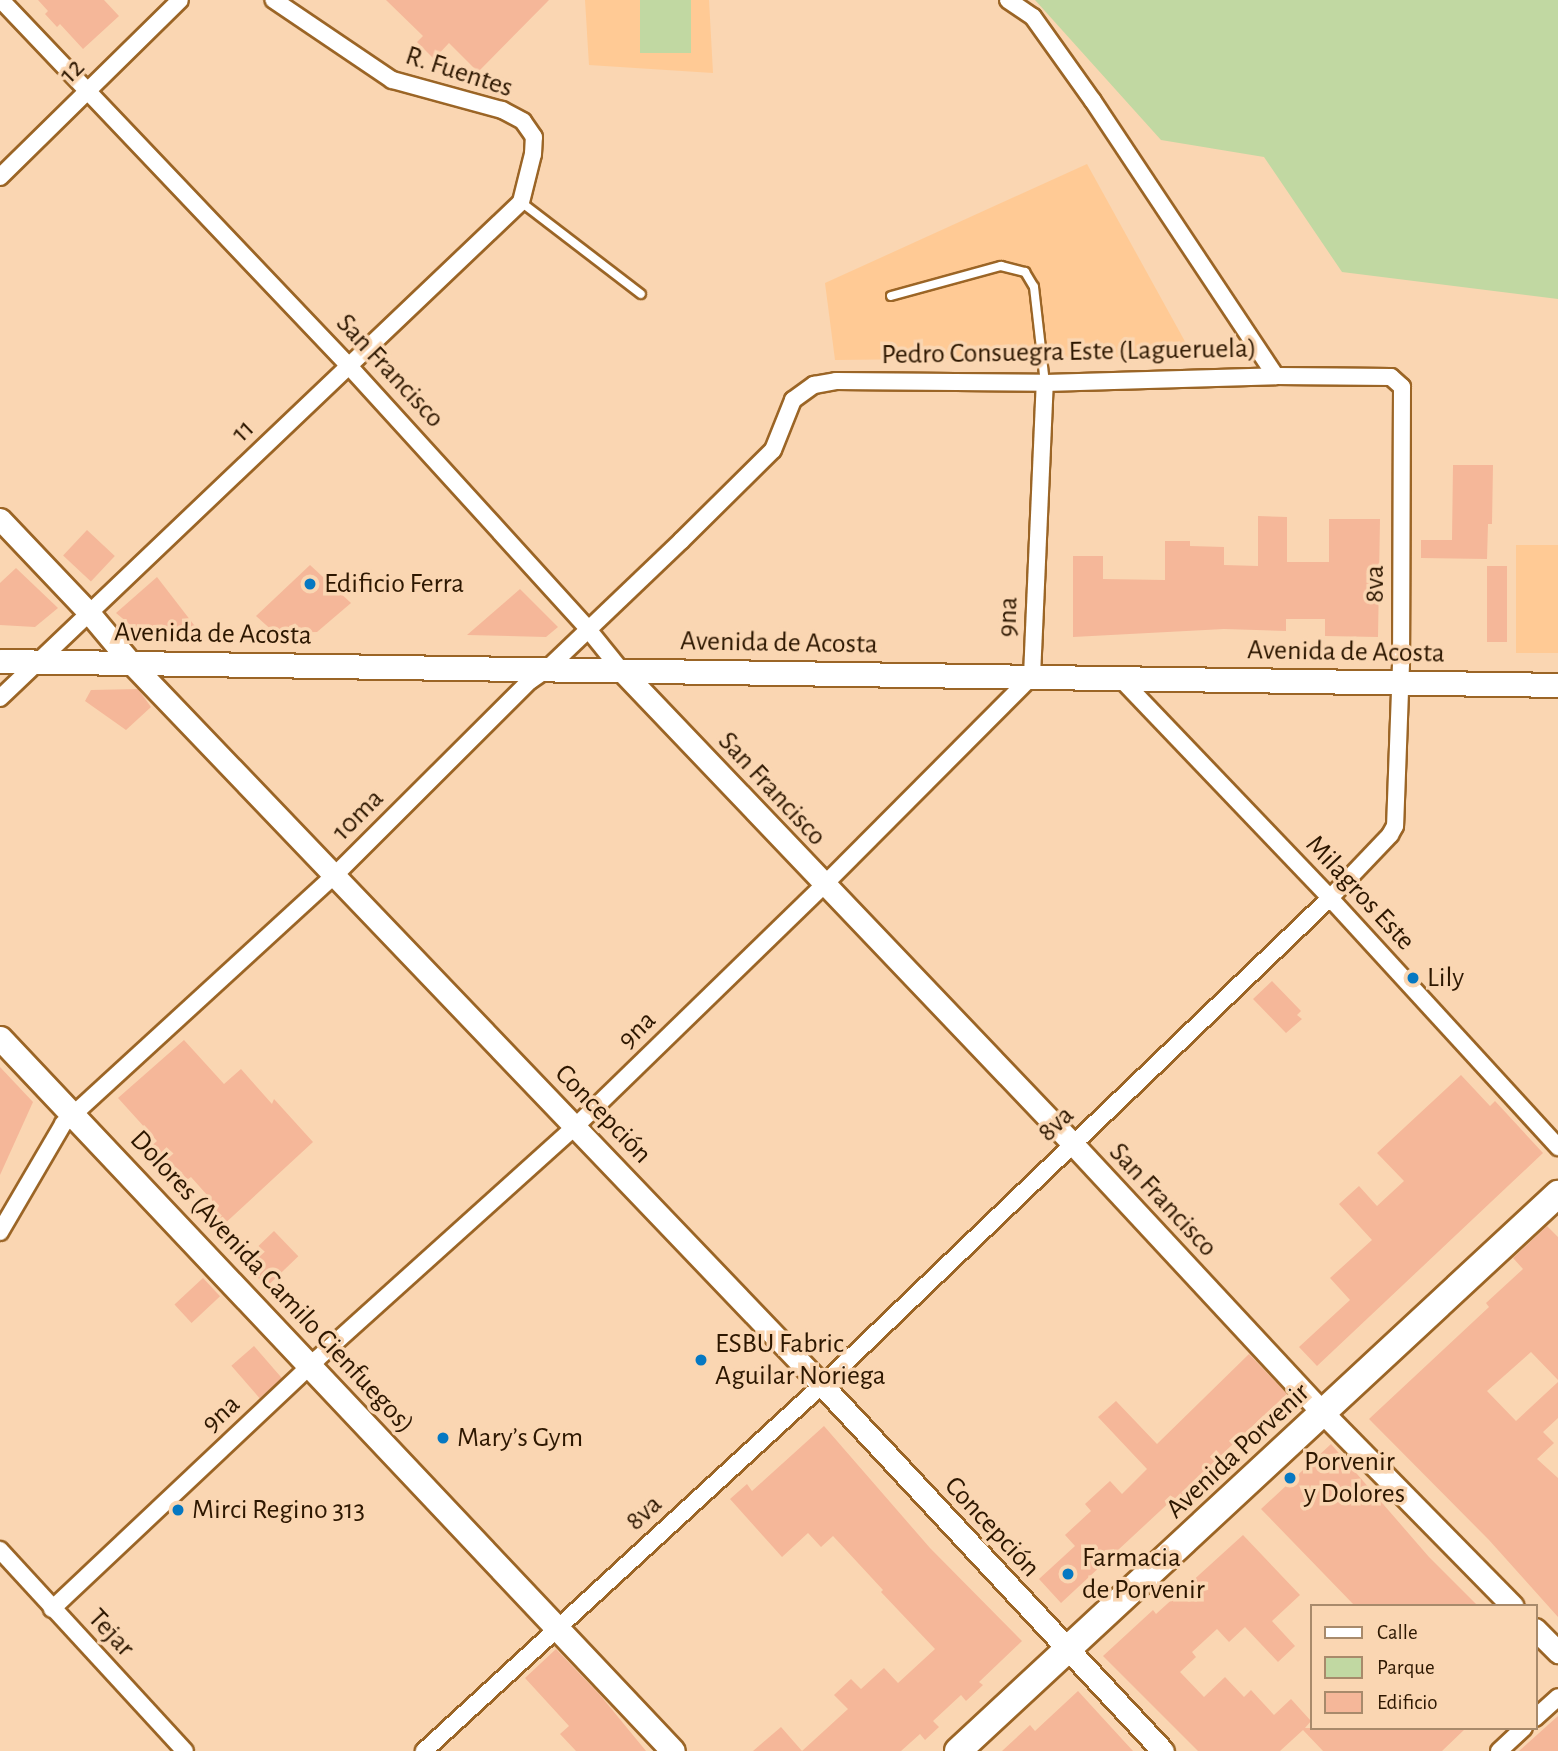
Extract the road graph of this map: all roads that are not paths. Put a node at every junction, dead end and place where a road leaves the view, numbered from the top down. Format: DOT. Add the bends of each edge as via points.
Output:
graph roads {
  1 [pos="1,0"];
  2 [pos="180,0"];
  3 [pos="274,0"];
  4 [pos="1008,0"];
  5 [pos="88,93"];
  6 [pos="0,177"];
  7 [pos="521,202"];
  8 [pos="641,294"];
  9 [pos="891,296"];
  10 [pos="349,366"];
  11 [pos="1276,376"];
  12 [pos="1045,383"];
  13 [pos="1402,387"];
  14 [pos="773,450"];
  15 [pos="0,519"];
  16 [pos="90,614"];
  17 [pos="587,628"];
  18 [pos="0,661"];
  19 [pos="42,661"];
  20 [pos="131,663"];
  21 [pos="547,669"];
  22 [pos="621,670"];
  23 [pos="1032,676"];
  24 [pos="1120,678"];
  25 [pos="1400,682"];
  26 [pos="1558,685"];
  27 [pos="0,698"];
  28 [pos="334,876"];
  29 [pos="824,885"];
  30 [pos="1330,898"];
  31 [pos="0,1038"];
  32 [pos="74,1115"];
  33 [pos="576,1126"];
  34 [pos="1073,1144"];
  35 [pos="1558,1147"];
  36 [pos="1558,1195"];
  37 [pos="0,1232"];
  38 [pos="311,1365"];
  39 [pos="822,1385"];
  40 [pos="1324,1414"];
  41 [pos="0,1550"];
  42 [pos="1511,1604"];
  43 [pos="52,1609"];
  44 [pos="557,1629"];
  45 [pos="1537,1631"];
  46 [pos="1067,1649"];
  47 [pos="1558,1652"];
  48 [pos="1558,1697"];
  49 [pos="1537,1716"];
  50 [pos="1522,1730"];
  51 [pos="185,1751"];
  52 [pos="424,1751"];
  53 [pos="673,1751"];
  54 [pos="958,1751"];
  55 [pos="1163,1751"];
  56 [pos="1499,1751"];
  1 -- 5 [label="street, San Francisco"];
  2 -- 5 [label="street, 12"];
  3 -- 7 [label="street, R. Fuentes" via="392,80 502,110 523,121 534,136"];
  4 -- 11 [label="street" via="1033,18 1078,80"];
  5 -- 6 [label="street, 12"];
  5 -- 10 [label="street, San Francisco"];
  7 -- 8 [label="lane"];
  7 -- 10 [label="street, 11"];
  9 -- 12 [label="lane" via="1001,266 1025,272 1034,287"];
  10 -- 16 [label="street, 11"];
  10 -- 17 [label="street, San Francisco"];
  11 -- 12 [label="street, Pedro Consuegra Este (Lagueruela)"];
  11 -- 13 [label="street, Pedro Consuegra Este (Lagueruela)" via="1391,377"];
  12 -- 14 [label="street, Pedro Consuegra Este (Lagueruela)" via="814,384 793,400"];
  12 -- 23 [label="street, 9na"];
  13 -- 25 [label="street, 8va"];
  14 -- 17 [label="street, 10ma"];
  15 -- 16 [label="street, Concepción"];
  16 -- 19 [label="street, 11"];
  16 -- 20 [label="street, Concepción"];
  17 -- 21 [label="street, 10ma"];
  17 -- 22 [label="street, San Francisco"];
  18 -- 19 [label="main road, Avenida de Acosta"];
  19 -- 20 [label="main road, Avenida de Acosta"];
  19 -- 27 [label="street, 11"];
  20 -- 21 [label="main road, Avenida de Acosta"];
  20 -- 28 [label="street, Concepción"];
  21 -- 22 [label="main road, Avenida de Acosta"];
  21 -- 28 [label="street, 10ma"];
  22 -- 23 [label="main road, Avenida de Acosta"];
  22 -- 29 [label="street, San Francisco"];
  23 -- 24 [label="main road, Avenida de Acosta"];
  23 -- 29 [label="street, 9na"];
  24 -- 25 [label="main road, Avenida de Acosta"];
  24 -- 30 [label="street, Milagros Este"];
  25 -- 26 [label="main road, Avenida de Acosta"];
  25 -- 30 [label="street, 8va" via="1395,825"];
  28 -- 32 [label="street, 10ma"];
  28 -- 33 [label="street, Concepción"];
  29 -- 33 [label="street, 9na"];
  29 -- 34 [label="street, San Francisco"];
  30 -- 34 [label="street, 8va"];
  30 -- 35 [label="street, Milagros Este"];
  31 -- 32 [label="main road, Dolores (Avenida Camilo Cienfuegos)"];
  32 -- 37 [label="street, 10ma" via="64,1124"];
  32 -- 38 [label="main road, Dolores (Avenida Camilo Cienfuegos)"];
  33 -- 38 [label="street, 9na"];
  33 -- 39 [label="street, Concepción"];
  34 -- 39 [label="street, 8va"];
  34 -- 40 [label="street, San Francisco"];
  36 -- 40 [label="main road, Avenida Porvenir"];
  38 -- 43 [label="street, 9na"];
  38 -- 44 [label="main road, Dolores (Avenida Camilo Cienfuegos)"];
  39 -- 44 [label="street, 8va"];
  39 -- 46 [label="street, Concepción"];
  40 -- 42 [label="street, San Francisco"];
  40 -- 46 [label="main road, Avenida Porvenir"];
  41 -- 43 [label="street, Tejar"];
  43 -- 51 [label="street, Tejar"];
  44 -- 52 [label="street, 8va"];
  44 -- 53 [label="main road, Dolores (Avenida Camilo Cienfuegos)"];
  45 -- 47 [label="street"];
  46 -- 54 [label="main road, Avenida Porvenir"];
  46 -- 55 [label="street, Concepción"];
  48 -- 49 [label="street"];
  50 -- 56 [label="street"];
}
